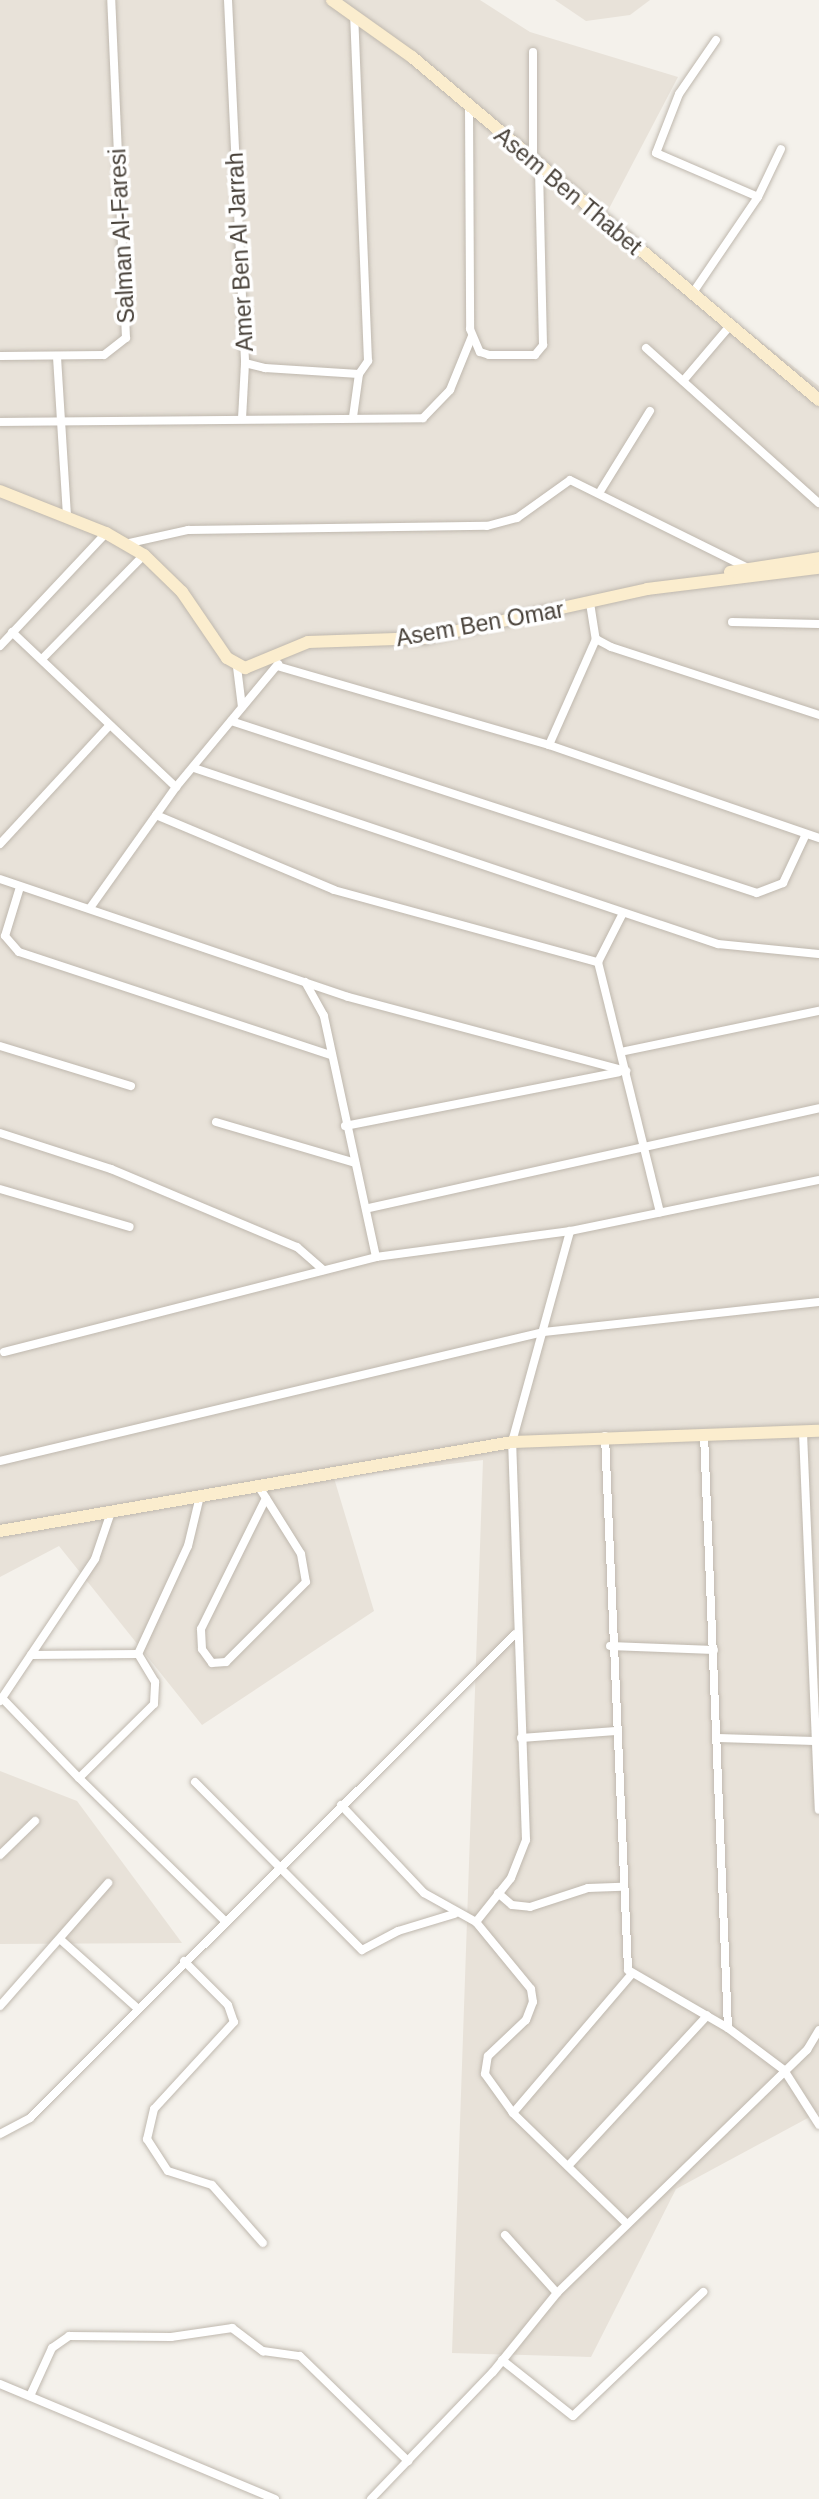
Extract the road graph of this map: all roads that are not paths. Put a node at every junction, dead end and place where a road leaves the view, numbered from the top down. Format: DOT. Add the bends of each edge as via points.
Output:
graph roads {
  1 [pos="111,0"];
  2 [pos="228,0"];
  3 [pos="337,1"];
  4 [pos="354,15"];
  5 [pos="716,40"];
  6 [pos="533,52"];
  7 [pos="469,108"];
  8 [pos="781,149"];
  9 [pos="536,167"];
  10 [pos="758,197"];
  11 [pos="692,294"];
  12 [pos="729,327"];
  13 [pos="472,336"];
  14 [pos="646,348"];
  15 [pos="0,356"];
  16 [pos="57,357"];
  17 [pos="245,363"];
  18 [pos="359,374"];
  19 [pos="683,381"];
  20 [pos="799,388"];
  21 [pos="817,398"];
  22 [pos="650,411"];
  23 [pos="819,411"];
  24 [pos="62,417"];
  25 [pos="353,417"];
  26 [pos="242,419"];
  27 [pos="0,422"];
  28 [pos="601,490"];
  29 [pos="0,491"];
  30 [pos="819,503"];
  31 [pos="67,516"];
  32 [pos="106,533"];
  33 [pos="125,544"];
  34 [pos="144,555"];
  35 [pos="819,558"];
  36 [pos="819,568"];
  37 [pos="750,570"];
  38 [pos="590,603"];
  39 [pos="732,622"];
  40 [pos="819,624"];
  41 [pos="12,632"];
  42 [pos="596,639"];
  43 [pos="0,646"];
  44 [pos="291,646"];
  45 [pos="43,658"];
  46 [pos="276,666"];
  47 [pos="237,667"];
  48 [pos="242,706"];
  49 [pos="819,715"];
  50 [pos="231,721"];
  51 [pos="109,726"];
  52 [pos="549,745"];
  53 [pos="194,768"];
  54 [pos="176,788"];
  55 [pos="156,814"];
  56 [pos="806,834"];
  57 [pos="819,838"];
  58 [pos="0,844"];
  59 [pos="0,879"];
  60 [pos="20,887"];
  61 [pos="90,908"];
  62 [pos="623,913"];
  63 [pos="819,954"];
  64 [pos="598,962"];
  65 [pos="305,982"];
  66 [pos="819,1011"];
  67 [pos="0,1046"];
  68 [pos="625,1051"];
  69 [pos="330,1055"];
  70 [pos="625,1071"];
  71 [pos="131,1086"];
  72 [pos="819,1108"];
  73 [pos="216,1122"];
  74 [pos="345,1126"];
  75 [pos="0,1133"];
  76 [pos="647,1144"];
  77 [pos="355,1163"];
  78 [pos="819,1180"];
  79 [pos="0,1189"];
  80 [pos="369,1208"];
  81 [pos="660,1212"];
  82 [pos="130,1227"];
  83 [pos="570,1231"];
  84 [pos="376,1257"];
  85 [pos="323,1270"];
  86 [pos="819,1302"];
  87 [pos="543,1332"];
  88 [pos="4,1352"];
  89 [pos="819,1432"];
  90 [pos="803,1433"];
  91 [pos="704,1434"];
  92 [pos="605,1436"];
  93 [pos="512,1442"];
  94 [pos="0,1461"];
  95 [pos="262,1493"];
  96 [pos="200,1496"];
  97 [pos="110,1515"];
  98 [pos="0,1531"];
  99 [pos="515,1634"];
  100 [pos="610,1646"];
  101 [pos="714,1650"];
  102 [pos="138,1654"];
  103 [pos="819,1654"];
  104 [pos="32,1655"];
  105 [pos="813,1662"];
  106 [pos="1,1699"];
  107 [pos="616,1731"];
  108 [pos="520,1738"];
  109 [pos="718,1738"];
  110 [pos="814,1741"];
  111 [pos="79,1778"];
  112 [pos="818,1778"];
  113 [pos="195,1782"];
  114 [pos="341,1805"];
  115 [pos="819,1810"];
  116 [pos="35,1821"];
  117 [pos="0,1855"];
  118 [pos="276,1870"];
  119 [pos="108,1883"];
  120 [pos="622,1887"];
  121 [pos="498,1893"];
  122 [pos="454,1914"];
  123 [pos="224,1920"];
  124 [pos="476,1922"];
  125 [pos="61,1940"];
  126 [pos="184,1961"];
  127 [pos="631,1975"];
  128 [pos="0,2006"];
  129 [pos="137,2008"];
  130 [pos="707,2016"];
  131 [pos="728,2028"];
  132 [pos="819,2030"];
  133 [pos="784,2070"];
  134 [pos="513,2113"];
  135 [pos="819,2125"];
  136 [pos="0,2134"];
  137 [pos="568,2166"];
  138 [pos="626,2223"];
  139 [pos="505,2235"];
  140 [pos="263,2243"];
  141 [pos="703,2292"];
  142 [pos="557,2293"];
  143 [pos="502,2360"];
  144 [pos="0,2384"];
  145 [pos="30,2396"];
  146 [pos="408,2461"];
  147 [pos="275,2499"];
  148 [pos="371,2499"];
  1 -- 16 [label="street, Salman Al-Faresi" via="126,338 104,355"];
  2 -- 17 [label="street, Amer Ben Al Jarrah"];
  3 -- 4 [label="street, Asem Ben Thabet"];
  4 -- 7 [label="street, Asem Ben Thabet"];
  4 -- 18 [label="street" via="370,351"];
  5 -- 10 [label="street" via="679,94 656,153"];
  6 -- 9 [label="street"];
  7 -- 9 [label="street, Asem Ben Thabet"];
  7 -- 13 [label="street"];
  8 -- 10 [label="street"];
  9 -- 11 [label="street, Asem Ben Thabet"];
  9 -- 13 [label="street" via="543,345 535,355 489,355"];
  10 -- 11 [label="street"];
  11 -- 12 [label="street, Asem Ben Thabet"];
  12 -- 19 [label="street"];
  12 -- 20 [label="street, Asem Ben Thabet"];
  13 -- 25 [label="street" via="450,390 430,415"];
  14 -- 19 [label="street"];
  15 -- 16 [label="street, Salman Al-Faresi"];
  16 -- 24 [label="street"];
  17 -- 18 [label="street, Amer Ben Al Jarrah"];
  17 -- 26 [label="street"];
  18 -- 25 [label="street"];
  19 -- 30 [label="street"];
  20 -- 21 [label="street"];
  20 -- 23 [label="street"];
  22 -- 28 [label="street"];
  24 -- 26 [label="street"];
  24 -- 27 [label="street"];
  24 -- 31 [label="street"];
  25 -- 26 [label="street"];
  28 -- 33 [label="street" via="570,480 517,518 488,526 188,530"];
  28 -- 37 [label="street"];
  29 -- 31 [label="street"];
  31 -- 32 [label="street"];
  32 -- 33 [label="street"];
  32 -- 41 [label="street"];
  33 -- 34 [label="street"];
  34 -- 45 [label="street"];
  34 -- 47 [label="street" via="182,592"];
  35 -- 37 [label="street"];
  36 -- 37 [label="street"];
  37 -- 38 [label="street, Asem Ben Omar"];
  38 -- 42 [label="street"];
  38 -- 44 [label="street, Asem Ben Omar" via="425,638"];
  39 -- 40 [label="street"];
  41 -- 43 [label="street"];
  41 -- 45 [label="street"];
  42 -- 49 [label="street"];
  42 -- 52 [label="street"];
  44 -- 46 [label="street"];
  44 -- 47 [label="street, Asem Ben Omar"];
  45 -- 51 [label="street"];
  46 -- 48 [label="street"];
  46 -- 52 [label="street"];
  47 -- 48 [label="street"];
  48 -- 50 [label="street"];
  50 -- 53 [label="street"];
  50 -- 56 [label="street" via="757,893 783,883"];
  51 -- 54 [label="street"];
  51 -- 58 [label="street"];
  52 -- 56 [label="street"];
  53 -- 54 [label="street"];
  53 -- 62 [label="street"];
  54 -- 55 [label="street"];
  55 -- 61 [label="street"];
  55 -- 64 [label="street" via="334,890"];
  56 -- 57 [label="street"];
  59 -- 60 [label="street"];
  60 -- 61 [label="street"];
  60 -- 69 [label="street" via="5,936 19,952"];
  61 -- 65 [label="street"];
  62 -- 63 [label="street" via="733,948"];
  62 -- 64 [label="street"];
  64 -- 68 [label="street"];
  65 -- 69 [label="street" via="324,1016"];
  65 -- 70 [label="street" via="548,1055"];
  66 -- 68 [label="street"];
  67 -- 71 [label="street"];
  68 -- 70 [label="street"];
  69 -- 74 [label="street"];
  70 -- 74 [label="street"];
  70 -- 76 [label="street"];
  72 -- 76 [label="street"];
  73 -- 77 [label="street"];
  74 -- 77 [label="street"];
  75 -- 85 [label="street" via="111,1168 297,1247"];
  76 -- 80 [label="street"];
  76 -- 81 [label="street"];
  77 -- 80 [label="street"];
  78 -- 81 [label="street"];
  79 -- 82 [label="street"];
  80 -- 84 [label="street"];
  81 -- 83 [label="street"];
  83 -- 84 [label="street"];
  83 -- 87 [label="street"];
  84 -- 85 [label="street"];
  85 -- 88 [label="street" via="147,1320"];
  86 -- 87 [label="street"];
  87 -- 93 [label="street"];
  87 -- 94 [label="street"];
  89 -- 90 [label="street"];
  90 -- 91 [label="street"];
  90 -- 105 [label="street"];
  91 -- 92 [label="street"];
  91 -- 101 [label="street"];
  92 -- 93 [label="street"];
  92 -- 100 [label="street"];
  93 -- 95 [label="street"];
  93 -- 99 [label="street"];
  95 -- 95 [label="street" via="201,1629 202,1649 212,1663 226,1662 306,1582 301,1554"];
  95 -- 96 [label="street"];
  96 -- 97 [label="street"];
  96 -- 102 [label="street" via="188,1546"];
  97 -- 98 [label="street"];
  97 -- 104 [label="street" via="96,1559"];
  99 -- 108 [label="street"];
  99 -- 114 [label="street"];
  100 -- 101 [label="street"];
  100 -- 107 [label="street"];
  101 -- 109 [label="street"];
  102 -- 104 [label="street"];
  102 -- 111 [label="street" via="156,1682 154,1704"];
  103 -- 105 [label="street"];
  104 -- 106 [label="street"];
  105 -- 110 [label="street"];
  106 -- 111 [label="street"];
  107 -- 108 [label="street"];
  107 -- 120 [label="street"];
  108 -- 121 [label="street" via="526,1840 521,1860"];
  109 -- 110 [label="street"];
  109 -- 131 [label="street"];
  110 -- 112 [label="street"];
  111 -- 123 [label="street"];
  112 -- 115 [label="street"];
  113 -- 118 [label="street"];
  114 -- 118 [label="street"];
  114 -- 122 [label="street" via="424,1893"];
  116 -- 117 [label="street"];
  118 -- 122 [label="street" via="362,1951 398,1930"];
  118 -- 123 [label="street"];
  119 -- 125 [label="street"];
  120 -- 121 [label="street" via="588,1888 530,1907 512,1905"];
  120 -- 127 [label="street"];
  121 -- 124 [label="street"];
  122 -- 124 [label="street"];
  123 -- 126 [label="street"];
  124 -- 134 [label="street" via="532,1996 531,2012 485,2066 489,2084"];
  125 -- 128 [label="street"];
  125 -- 129 [label="street"];
  126 -- 129 [label="street"];
  126 -- 140 [label="street" via="228,2005 234,2022 155,2109 147,2139 168,2171 212,2185"];
  127 -- 130 [label="street"];
  127 -- 134 [label="street"];
  129 -- 136 [label="street" via="30,2118"];
  130 -- 131 [label="street"];
  130 -- 137 [label="street"];
  131 -- 133 [label="street"];
  132 -- 133 [label="street"];
  133 -- 135 [label="street"];
  133 -- 138 [label="street"];
  134 -- 137 [label="street"];
  137 -- 138 [label="street"];
  138 -- 142 [label="street"];
  139 -- 142 [label="street"];
  141 -- 143 [label="street" via="573,2416"];
  142 -- 143 [label="street"];
  143 -- 146 [label="street"];
  144 -- 145 [label="street"];
  145 -- 146 [label="street" via="52,2348 69,2336 171,2337 232,2328 263,2351 300,2356"];
  145 -- 147 [label="street"];
  146 -- 148 [label="street"];
}
